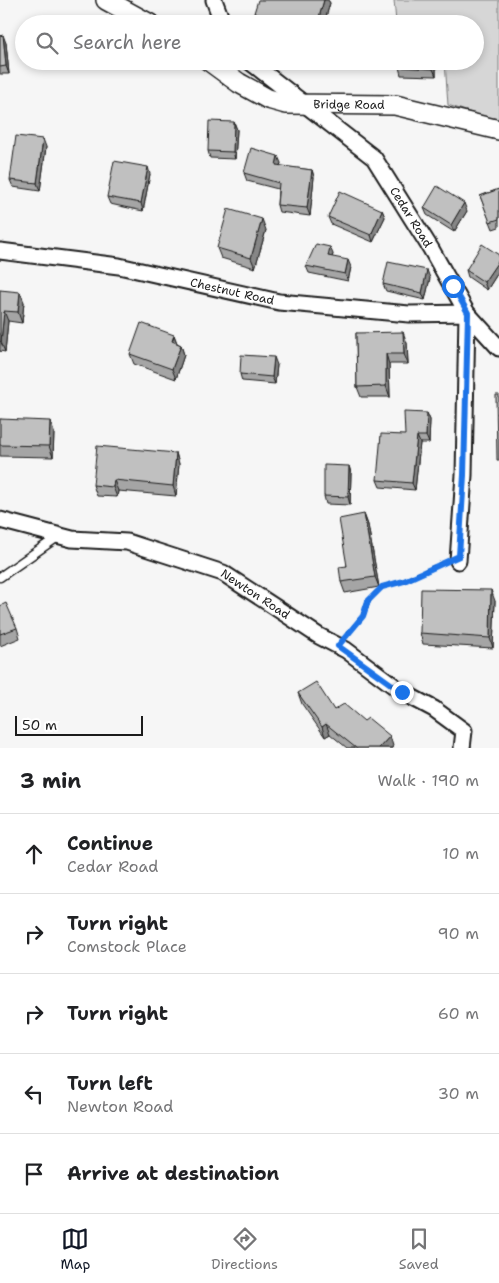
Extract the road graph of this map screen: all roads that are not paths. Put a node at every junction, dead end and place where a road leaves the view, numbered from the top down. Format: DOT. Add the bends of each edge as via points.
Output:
graph roads {
  1 [pos="106,0"];
  2 [pos="214,0"];
  3 [pos="134,15"];
  4 [pos="220,15"];
  5 [pos="221,70"];
  6 [pos="260,70"];
  7 [pos="302,104"];
  8 [pos="499,130"];
  9 [pos="0,251"];
  10 [pos="468,313"];
  11 [pos="499,348"];
  12 [pos="0,520"];
  13 [pos="58,536"];
  14 [pos="459,559"];
  15 [pos="0,577"];
  16 [pos="462,748"];
  1 -- 3 [label="street"];
  2 -- 4 [label="street"];
  5 -- 7 [label="street, Bridge Road" via="268,99"];
  6 -- 7 [label="street, Cedar Road"];
  7 -- 8 [label="street, Bridge Road" via="394,105"];
  7 -- 10 [label="street, Cedar Road" via="374,158"];
  9 -- 10 [label="street, Chestnut Road" via="119,266 279,302 408,314"];
  10 -- 11 [label="street, Cedar Road"];
  10 -- 14 [label="street"];
  12 -- 13 [label="street, Newton Road"];
  13 -- 15 [label="lane"];
  13 -- 16 [label="street, Newton Road" via="127,542 223,573 464,731"];
}
